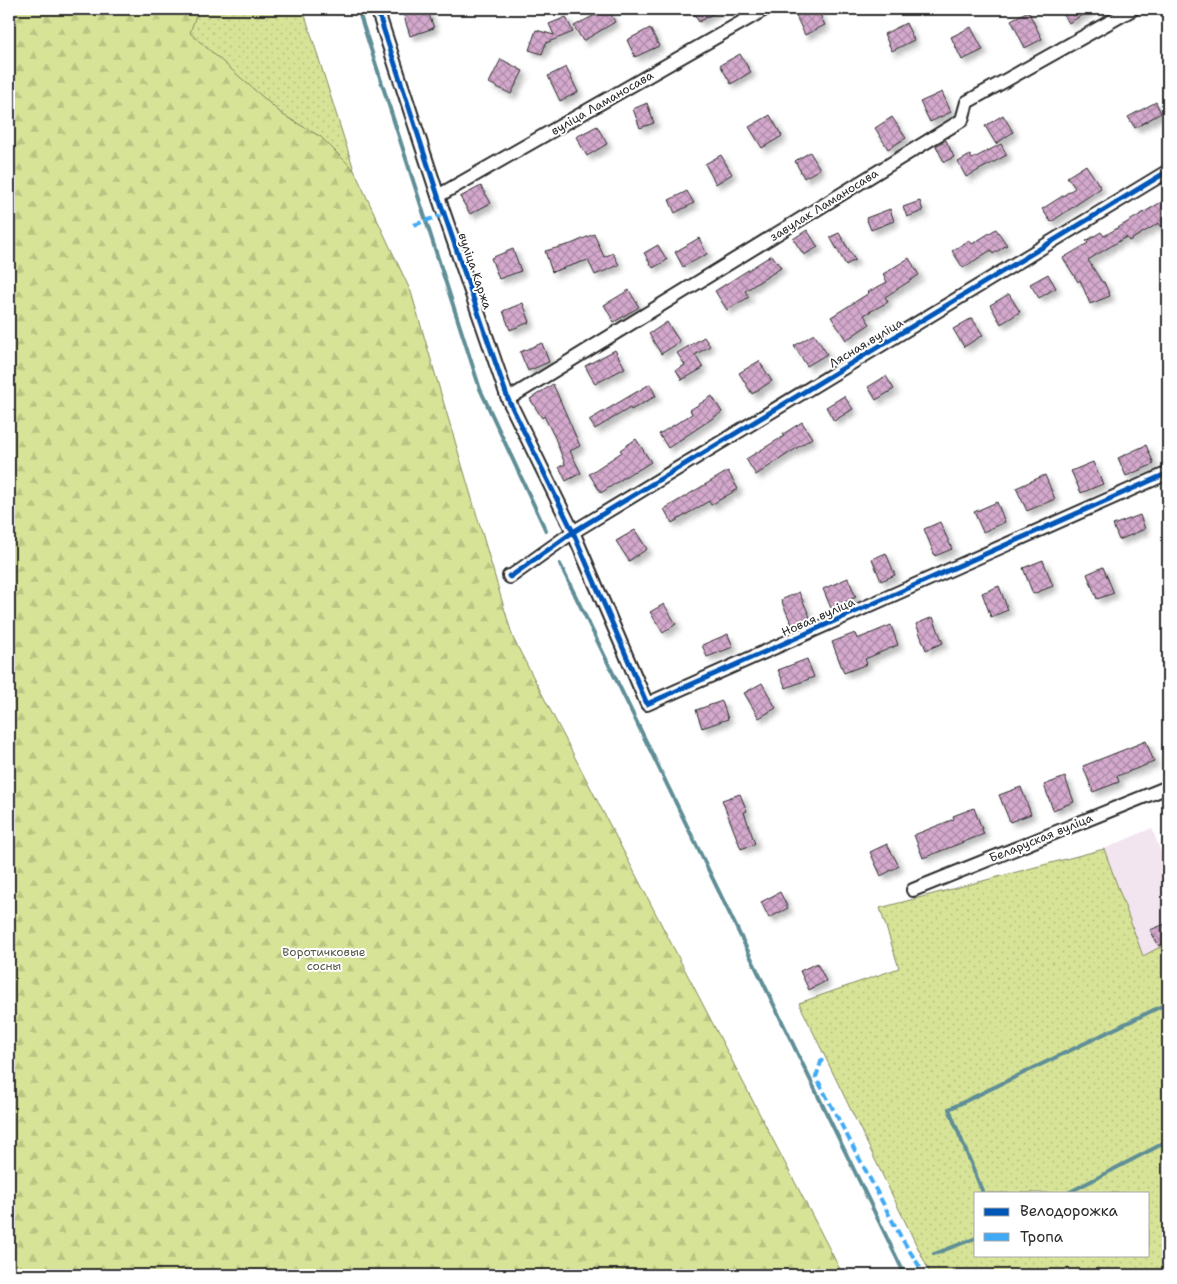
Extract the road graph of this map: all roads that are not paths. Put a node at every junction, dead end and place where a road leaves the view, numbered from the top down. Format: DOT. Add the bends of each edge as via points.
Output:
graph roads {
  1 [pos="377,9"];
  2 [pos="765,9"];
  3 [pos="1133,9"];
  4 [pos="1168,171"];
  5 [pos="438,196"];
  6 [pos="508,399"];
  7 [pos="1168,473"];
  8 [pos="573,532"];
  9 [pos="509,576"];
  10 [pos="1168,787"];
  11 [pos="913,890"];
  1 -- 5 [label="street, вуліца Каржа"];
  2 -- 5 [label="street, вуліца Ламаносава"];
  3 -- 6 [label="street, завулак Ламаносава" via="967,102 962,120"];
  4 -- 8 [label="street, Лясная вуліца"];
  5 -- 6 [label="street, вуліца Каржа"];
  6 -- 8 [label="street, вуліца Каржа"];
  7 -- 8 [label="street, Новая вуліца" via="647,704"];
  8 -- 9 [label="street, Лясная вуліца"];
  10 -- 11 [label="street, Беларуская вуліца"];
}
